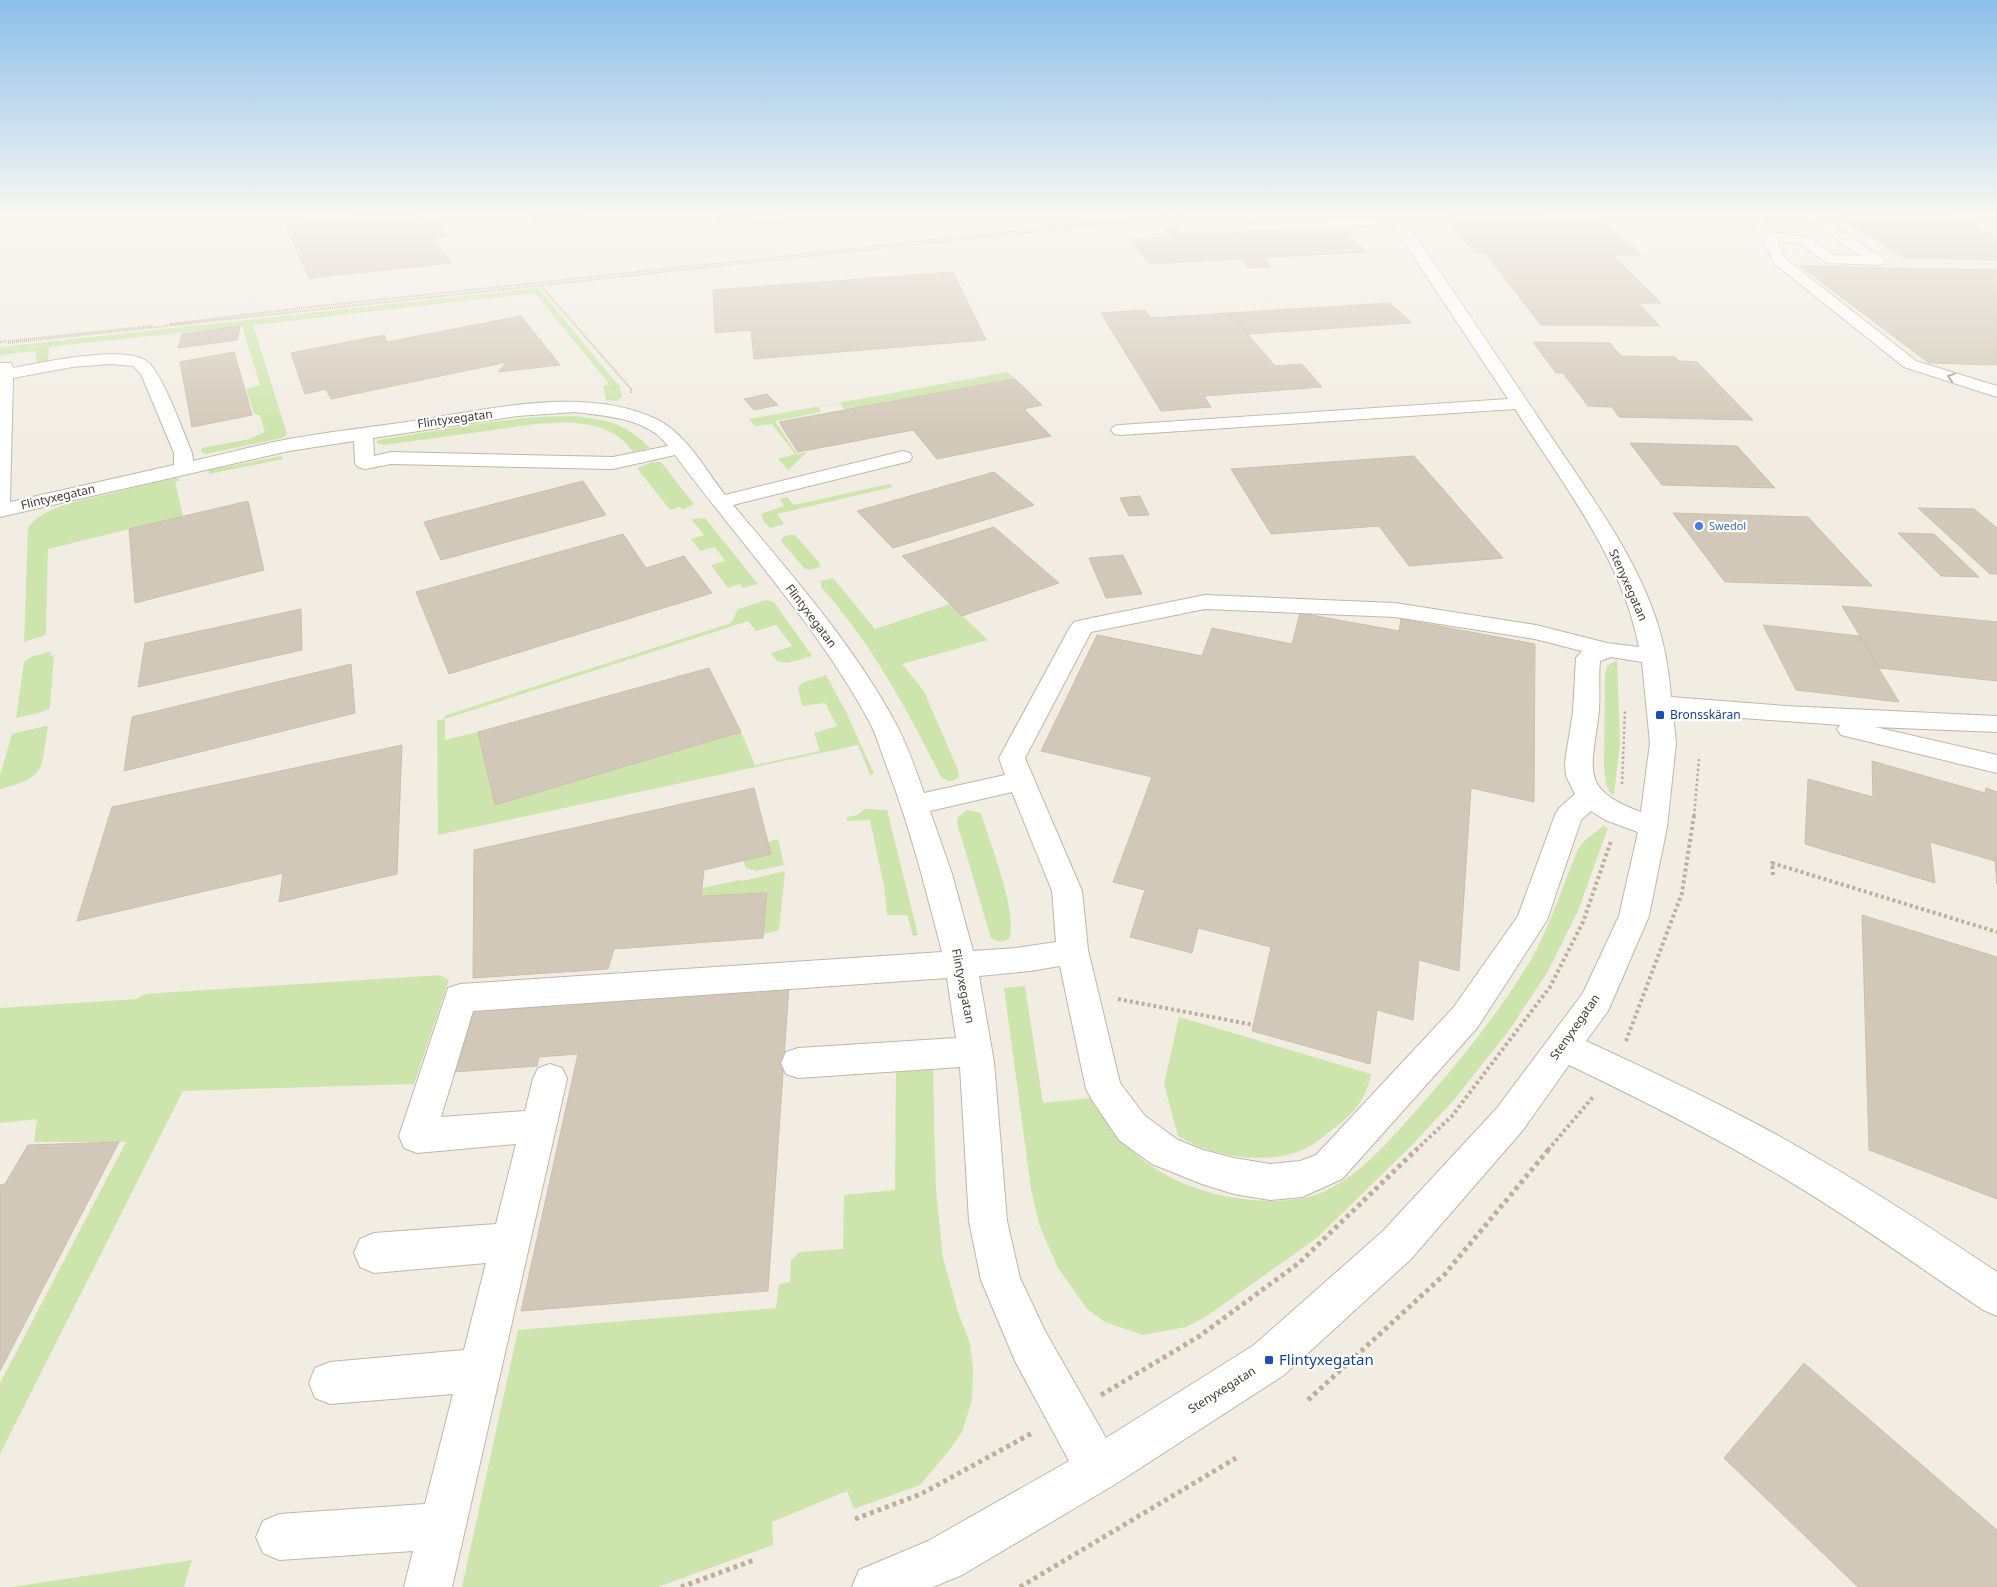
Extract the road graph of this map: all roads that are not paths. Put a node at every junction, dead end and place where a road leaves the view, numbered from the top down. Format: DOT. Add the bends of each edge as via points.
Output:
graph roads {
  1 [pos="1441,287"];
  2 [pos="1813,287"];
  3 [pos="1997,392"];
  4 [pos="1520,403"];
  5 [pos="1120,430"];
  6 [pos="362,433"];
  7 [pos="679,449"];
  8 [pos="903,458"];
  9 [pos="184,469"];
  10 [pos="1,480"];
  11 [pos="720,502"];
  12 [pos="0,510"];
  13 [pos="1605,650"];
  14 [pos="1653,657"];
  15 [pos="1659,704"];
  16 [pos="1785,714"];
  17 [pos="1997,724"];
  18 [pos="1997,764"];
  19 [pos="1020,781"];
  20 [pos="1591,796"];
  21 [pos="914,805"];
  22 [pos="1654,827"];
  23 [pos="1072,950"];
  24 [pos="960,964"];
  25 [pos="1563,1046"];
  26 [pos="975,1051"];
  27 [pos="798,1063"];
  28 [pos="550,1079"];
  29 [pos="539,1126"];
  30 [pos="511,1242"];
  31 [pos="374,1253"];
  32 [pos="1997,1296"];
  33 [pos="480,1370"];
  34 [pos="330,1383"];
  35 [pos="1098,1469"];
  36 [pos="442,1526"];
  37 [pos="279,1537"];
  38 [pos="428,1587"];
  39 [pos="876,1587"];
  1 -- 4 [label="street, Stenyxegatan"];
  3 -- 2 [label="street, one-way" via="1910,364"];
  4 -- 5 [label="street"];
  4 -- 14 [label="street, Stenyxegatan" via="1599,524 1626,575 1646,623"];
  6 -- 7 [label="street, Flintyxegatan" via="526,410 576,408 614,412 650,423 669,434"];
  6 -- 7 [label="street" via="365,463 391,458 613,462"];
  6 -- 9 [label="street, Flintyxegatan" via="289,445"];
  7 -- 11 [label="street, Flintyxegatan"];
  8 -- 11 [label="street"];
  9 -- 10 [label="street" via="183,453 149,373 139,363 99,360 5,371"];
  9 -- 12 [label="street, Flintyxegatan"];
  10 -- 12 [label="street"];
  11 -- 21 [label="street, Flintyxegatan" via="812,614 850,668 882,723"];
  13 -- 14 [label="street"];
  13 -- 19 [label="street" via="1536,632 1395,610 1205,602 1082,627 1012,758"];
  13 -- 20 [label="street" via="1588,658 1586,713 1578,761 1580,776"];
  14 -- 15 [label="street, Stenyxegatan"];
  15 -- 16 [label="street"];
  15 -- 22 [label="street, Stenyxegatan" via="1663,743"];
  16 -- 17 [label="street"];
  16 -- 18 [label="street"];
  19 -- 21 [label="street"];
  19 -- 23 [label="street" via="1067,891"];
  20 -- 22 [label="street" via="1597,803 1620,815"];
  20 -- 23 [label="street" via="1568,815 1532,920 1465,1018 1329,1167 1302,1179 1270,1182 1202,1168 1165,1152 1132,1128 1104,1089"];
  21 -- 24 [label="street, Flintyxegatan" via="937,874"];
  22 -- 25 [label="street, Stenyxegatan" via="1634,916 1596,1001"];
  23 -- 24 [label="street" via="1004,962"];
  24 -- 26 [label="street, Flintyxegatan"];
  24 -- 29 [label="street" via="460,998 417,1136"];
  25 -- 32 [label="street" via="1789,1161"];
  25 -- 35 [label="street, Stenyxegatan" via="1510,1119 1397,1244 1268,1360"];
  26 -- 27 [label="street"];
  26 -- 35 [label="street, Flintyxegatan" via="988,1221 1002,1280 1030,1346"];
  28 -- 29 [label="street"];
  29 -- 30 [label="street"];
  30 -- 31 [label="street"];
  30 -- 33 [label="street"];
  33 -- 34 [label="street"];
  33 -- 36 [label="street"];
  35 -- 39 [label="street, Stenyxegatan" via="946,1558"];
  36 -- 37 [label="street"];
  36 -- 38 [label="street"];
}
